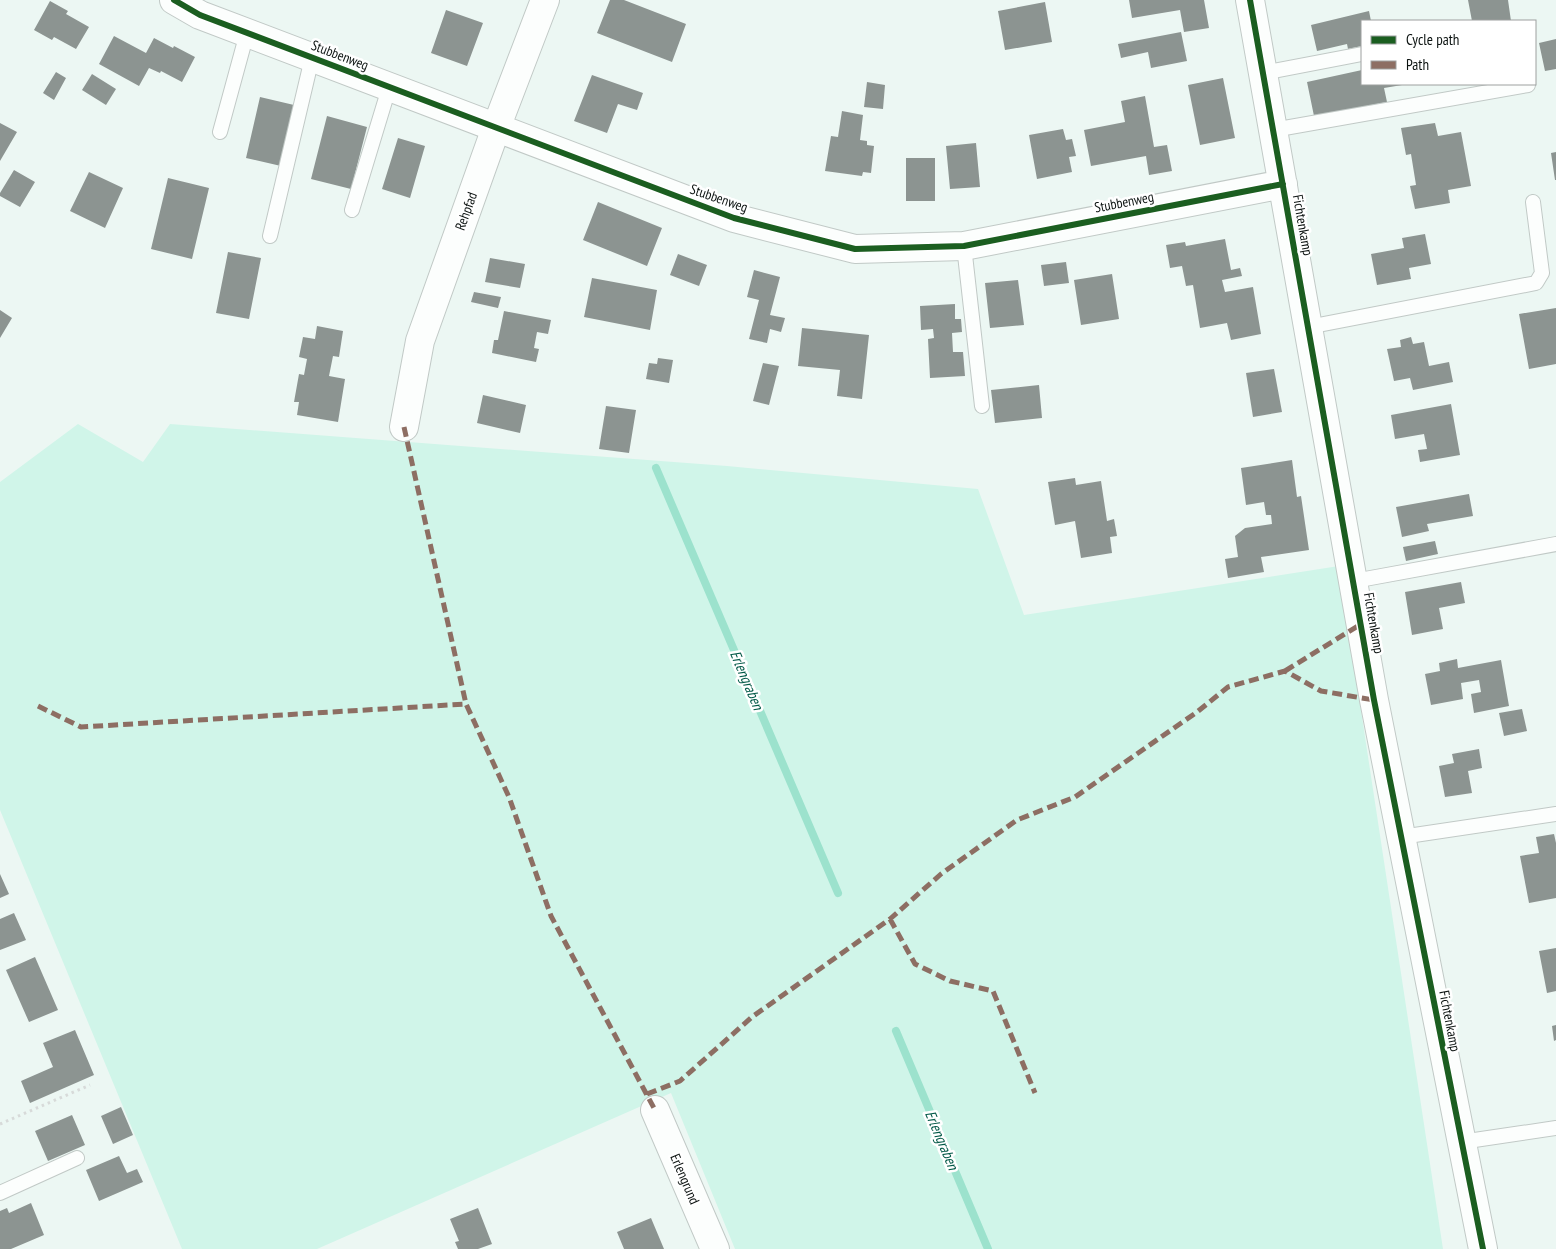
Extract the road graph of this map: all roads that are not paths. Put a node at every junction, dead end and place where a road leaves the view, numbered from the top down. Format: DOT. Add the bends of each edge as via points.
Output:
graph roads {
  1 [pos="174,0"];
  2 [pos="544,0"];
  3 [pos="1250,0"];
  4 [pos="247,33"];
  5 [pos="1361,54"];
  6 [pos="312,58"];
  7 [pos="1263,73"];
  8 [pos="1528,85"];
  9 [pos="389,88"];
  10 [pos="496,128"];
  11 [pos="1273,130"];
  12 [pos="220,132"];
  13 [pos="1283,184"];
  14 [pos="1533,202"];
  15 [pos="352,210"];
  16 [pos="270,236"];
  17 [pos="964,246"];
  18 [pos="1308,327"];
  19 [pos="982,406"];
  20 [pos="404,427"];
  21 [pos="1556,544"];
  22 [pos="1354,581"];
  23 [pos="1556,814"];
  24 [pos="1401,837"];
  25 [pos="655,1110"];
  26 [pos="1556,1128"];
  27 [pos="1461,1142"];
  28 [pos="77,1158"];
  29 [pos="0,1193"];
  30 [pos="715,1249"];
  31 [pos="1483,1249"];
  1 -- 4 [label="street, Stubbenweg" via="200,15"];
  2 -- 10 [label="street, Rehpfad"];
  3 -- 7 [label="street, Fichtenkamp"];
  4 -- 6 [label="street, Stubbenweg"];
  4 -- 12 [label="lane"];
  5 -- 7 [label="lane"];
  6 -- 9 [label="street, Stubbenweg"];
  6 -- 16 [label="lane"];
  7 -- 11 [label="street, Fichtenkamp"];
  8 -- 11 [label="lane"];
  9 -- 10 [label="street, Stubbenweg"];
  9 -- 15 [label="lane"];
  10 -- 17 [label="street, Stubbenweg" via="734,218 855,249"];
  10 -- 20 [label="street, Rehpfad" via="420,341"];
  11 -- 13 [label="street, Fichtenkamp"];
  13 -- 17 [label="street, Stubbenweg"];
  13 -- 18 [label="street, Fichtenkamp"];
  14 -- 18 [label="lane" via="1542,273 1536,283"];
  17 -- 19 [label="lane"];
  18 -- 22 [label="street, Fichtenkamp"];
  21 -- 22 [label="lane"];
  22 -- 24 [label="street, Fichtenkamp"];
  23 -- 24 [label="lane"];
  24 -- 27 [label="street, Fichtenkamp"];
  25 -- 30 [label="street, Erlengrund"];
  26 -- 27 [label="lane"];
  27 -- 31 [label="street, Fichtenkamp"];
  28 -- 29 [label="lane"];
}
